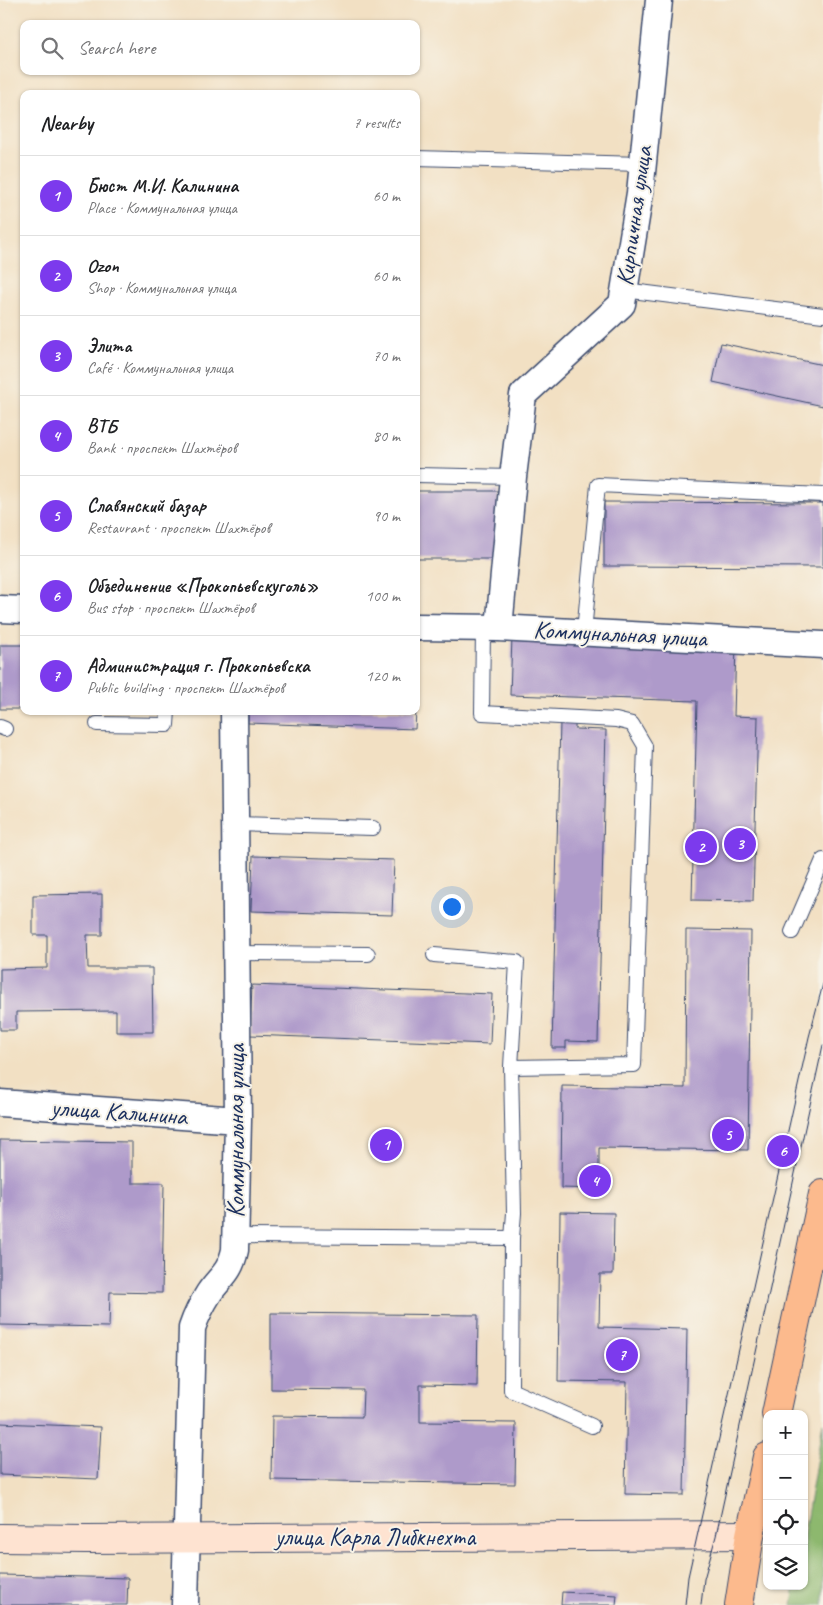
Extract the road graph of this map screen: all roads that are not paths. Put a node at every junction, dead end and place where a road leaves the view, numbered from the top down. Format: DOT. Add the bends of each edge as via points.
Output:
graph roads {
  1 [pos="659,0"];
  2 [pos="420,158"];
  3 [pos="642,164"];
  4 [pos="624,290"];
  5 [pos="823,315"];
  6 [pos="420,474"];
  7 [pos="513,477"];
  8 [pos="823,495"];
  9 [pos="0,609"];
  10 [pos="20,610"];
  11 [pos="420,628"];
  12 [pos="491,628"];
  13 [pos="584,632"];
  14 [pos="823,645"];
  15 [pos="168,715"];
  16 [pos="234,715"];
  17 [pos="97,724"];
  18 [pos="235,824"];
  19 [pos="372,828"];
  20 [pos="823,860"];
  21 [pos="792,932"];
  22 [pos="236,953"];
  23 [pos="368,954"];
  24 [pos="434,955"];
  25 [pos="511,1067"];
  26 [pos="0,1103"];
  27 [pos="238,1120"];
  28 [pos="823,1194"];
  29 [pos="235,1236"];
  30 [pos="512,1238"];
  31 [pos="777,1410"];
  32 [pos="592,1426"];
  33 [pos="763,1476"];
  34 [pos="750,1536"];
  35 [pos="0,1538"];
  36 [pos="186,1539"];
  37 [pos="185,1605"];
  38 [pos="739,1605"];
  1 -- 3 [label="street, Кирпичная улица"];
  2 -- 3 [label="lane"];
  3 -- 4 [label="street, Кирпичная улица"];
  4 -- 5 [label="lane"];
  4 -- 7 [label="street, Кирпичная улица" via="622,304 523,395"];
  6 -- 7 [label="lane"];
  7 -- 12 [label="street, Кирпичная улица"];
  8 -- 13 [label="lane" via="598,485"];
  9 -- 10 [label="street"];
  11 -- 12 [label="street, Коммунальная улица"];
  12 -- 13 [label="street, Коммунальная улица"];
  12 -- 25 [label="lane" via="482,713 616,720 632,724 644,746 634,1065"];
  13 -- 14 [label="street, Коммунальная улица"];
  15 -- 17 [label="lane" via="167,725"];
  16 -- 18 [label="street, Коммунальная улица"];
  18 -- 19 [label="lane"];
  18 -- 22 [label="street, Коммунальная улица"];
  20 -- 21 [label="lane"];
  22 -- 23 [label="lane"];
  22 -- 27 [label="street, Коммунальная улица"];
  24 -- 25 [label="lane" via="517,962"];
  25 -- 30 [label="lane"];
  26 -- 27 [label="street, улица Калинина"];
  27 -- 29 [label="street, Коммунальная улица"];
  28 -- 31 [label="main road"];
  29 -- 30 [label="lane"];
  29 -- 36 [label="street, Коммунальная улица" via="232,1263 196,1314 192,1328"];
  30 -- 32 [label="lane" via="511,1390"];
  33 -- 34 [label="main road"];
  34 -- 36 [label="street, улица Карла Либкнехта"];
  34 -- 38 [label="main road"];
  35 -- 36 [label="street, улица Карла Либкнехта"];
  36 -- 37 [label="street, Коммунальная улица"];
}
